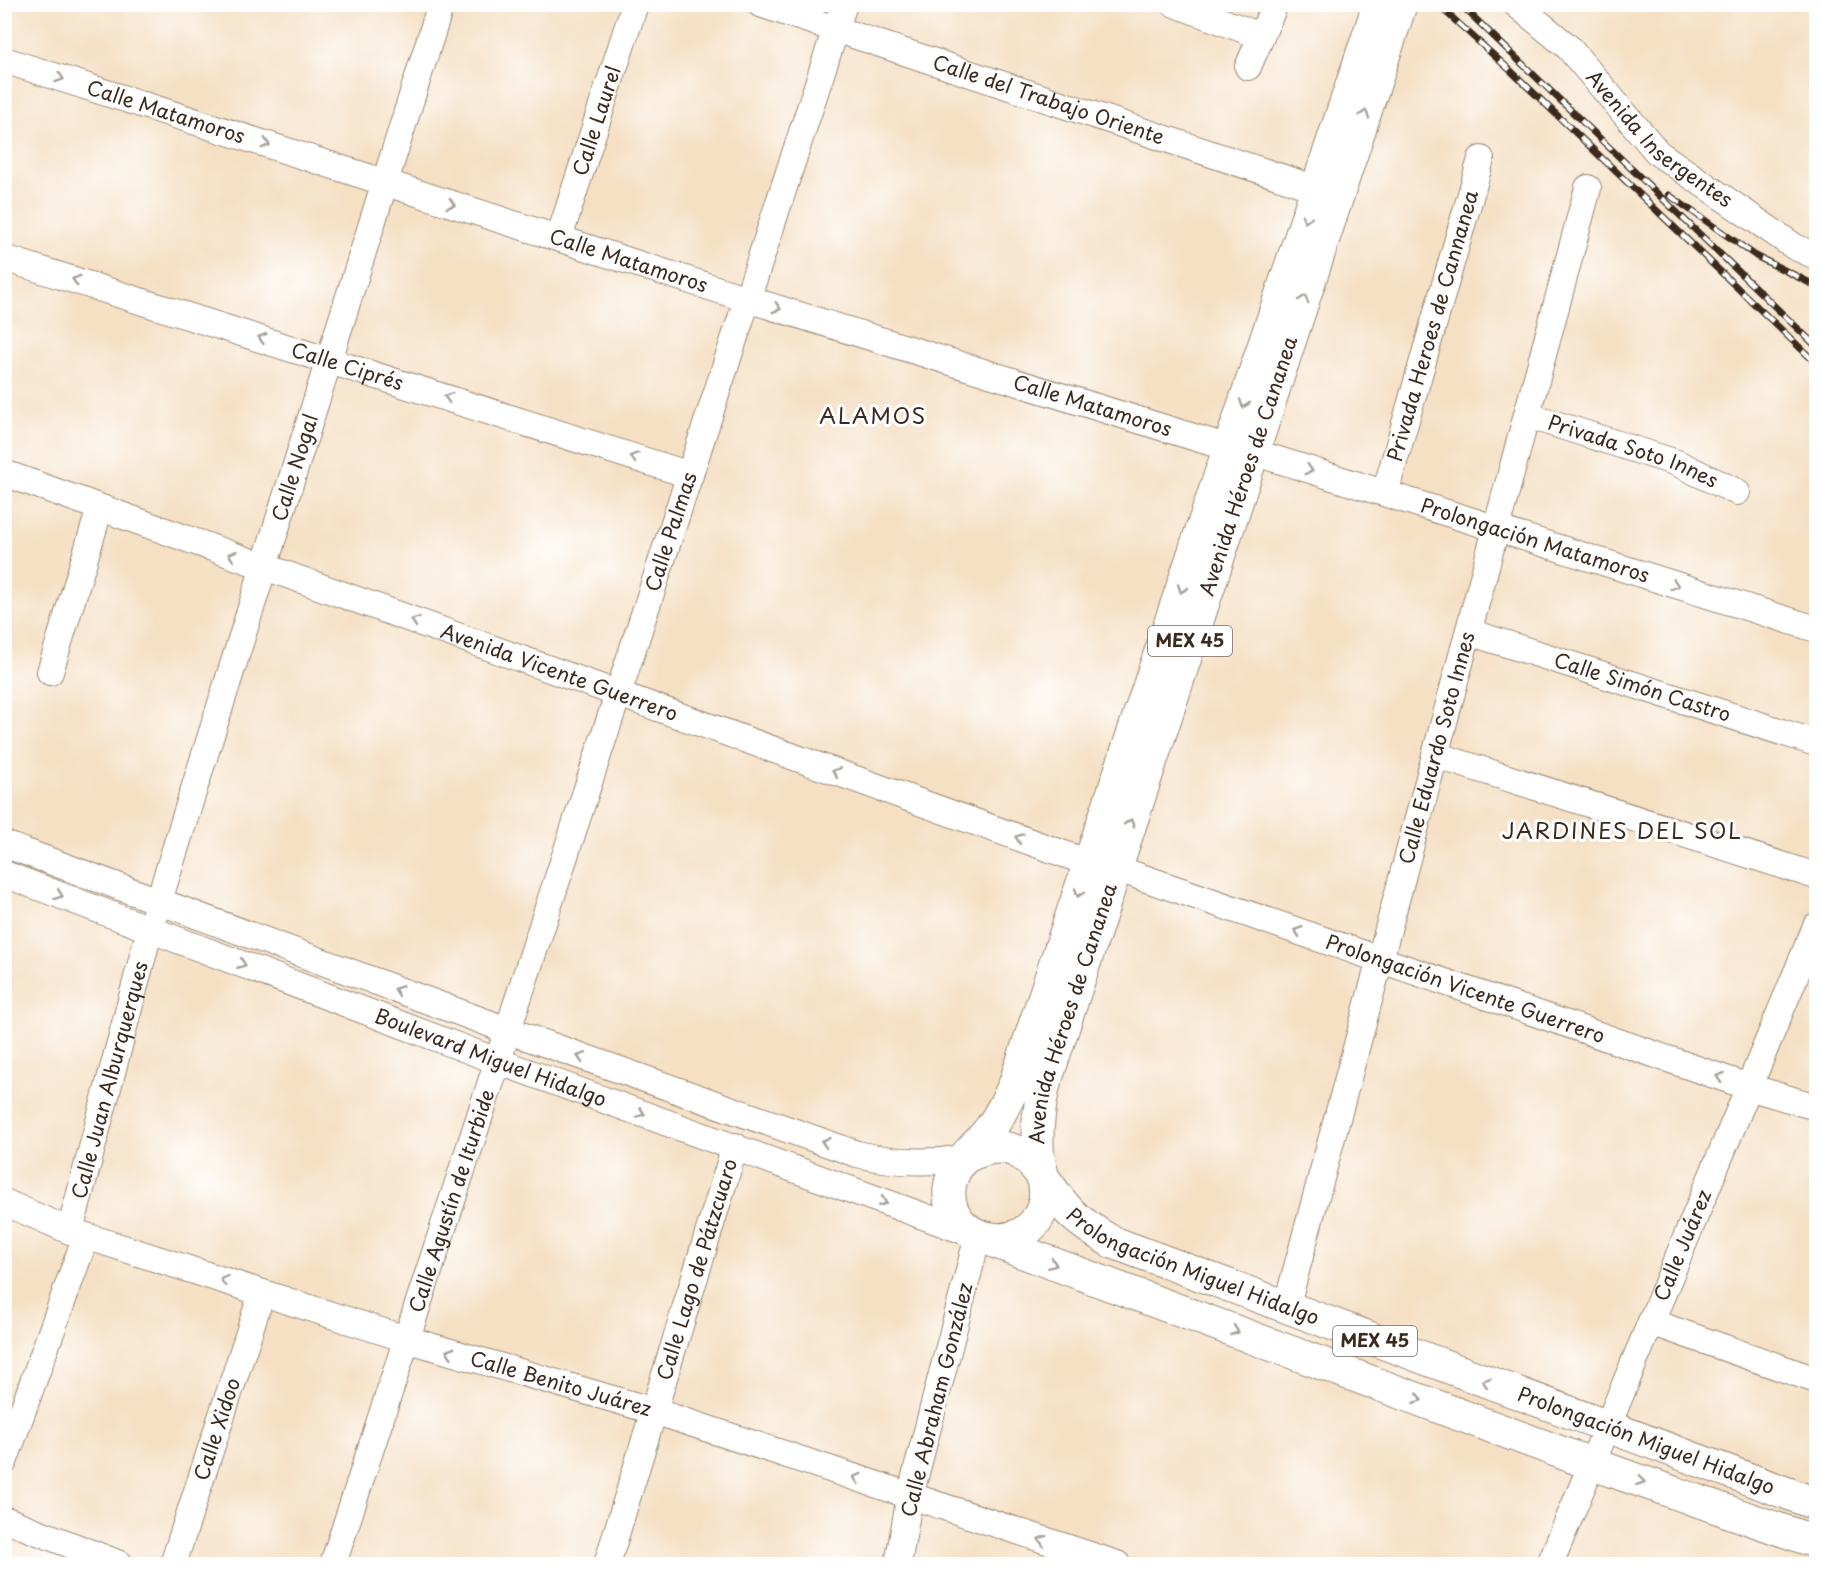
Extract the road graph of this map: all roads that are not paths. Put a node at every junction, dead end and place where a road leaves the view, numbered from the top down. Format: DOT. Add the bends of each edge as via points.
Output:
graph roads {
  1 [pos="441,4"];
  2 [pos="635,4"];
  3 [pos="760,4"];
  4 [pos="844,4"];
  5 [pos="1175,4"];
  6 [pos="1275,4"];
  7 [pos="1379,4"];
  8 [pos="1401,4"];
  9 [pos="1516,4"];
  10 [pos="836,29"];
  11 [pos="1261,36"];
  12 [pos="4,60"];
  13 [pos="1248,67"];
  14 [pos="1481,159"];
  15 [pos="385,183"];
  16 [pos="1588,188"];
  17 [pos="1327,193"];
  18 [pos="559,238"];
  19 [pos="1816,256"];
  20 [pos="4,258"];
  21 [pos="747,299"];
  22 [pos="330,359"];
  23 [pos="1527,415"];
  24 [pos="1241,450"];
  25 [pos="4,473"];
  26 [pos="690,475"];
  27 [pos="1737,492"];
  28 [pos="1384,494"];
  29 [pos="100,508"];
  30 [pos="1496,528"];
  31 [pos="264,566"];
  32 [pos="1816,629"];
  33 [pos="1468,632"];
  34 [pos="50,672"];
  35 [pos="618,694"];
  36 [pos="1816,743"];
  37 [pos="1435,755"];
  38 [pos="4,844"];
  39 [pos="1102,866"];
  40 [pos="4,874"];
  41 [pos="1816,876"];
  42 [pos="159,902"];
  43 [pos="1816,926"];
  44 [pos="150,929"];
  45 [pos="1380,959"];
  46 [pos="507,1030"];
  47 [pos="497,1061"];
  48 [pos="1749,1087"];
  49 [pos="1816,1107"];
  50 [pos="735,1146"];
  51 [pos="857,1154"];
  52 [pos="964,1158"];
  53 [pos="1042,1173"];
  54 [pos="847,1189"];
  55 [pos="4,1202"];
  56 [pos="78,1233"];
  57 [pos="978,1236"];
  58 [pos="262,1293"];
  59 [pos="1286,1308"];
  60 [pos="1651,1322"];
  61 [pos="406,1339"];
  62 [pos="1816,1380"];
  63 [pos="654,1411"];
  64 [pos="1608,1427"];
  65 [pos="4,1462"];
  66 [pos="1592,1464"];
  67 [pos="910,1496"];
  68 [pos="1816,1504"];
  69 [pos="4,1518"];
  70 [pos="1816,1542"];
  71 [pos="120,1564"];
  72 [pos="173,1564"];
  73 [pos="333,1564"];
  74 [pos="607,1564"];
  75 [pos="898,1564"];
  76 [pos="1117,1564"];
  77 [pos="1550,1564"];
  1 -- 15 [label="street, Calle Nogal"];
  2 -- 18 [label="street, Calle Laurel"];
  3 -- 10 [label="street, Calle del Trabajo Oriente"];
  4 -- 10 [label="street, Calle Palmas"];
  5 -- 11 [label="street"];
  6 -- 11 [label="street"];
  7 -- 17 [label="main road, Avenida Héroes de Cananea / MEX 45"];
  17 -- 8 [label="main road, Avenida Héroes de Cananea / MEX 45, one-way"];
  9 -- 19 [label="street, Avenida Insergentes" via="1568,47 1658,153 1795,247"];
  10 -- 17 [label="street, Calle del Trabajo Oriente"];
  10 -- 21 [label="street, Calle Palmas"];
  11 -- 13 [label="street"];
  12 -- 15 [label="street, Calle Matamoros, one-way"];
  14 -- 28 [label="street, Privada Heroes de Cannanea"];
  15 -- 18 [label="street, Calle Matamoros, one-way"];
  15 -- 22 [label="street, Calle Nogal"];
  16 -- 23 [label="street, Calle Eduardo Soto Innes"];
  17 -- 24 [label="main road, Avenida Héroes de Cananea / MEX 45"];
  18 -- 21 [label="street, Calle Matamoros"];
  22 -- 20 [label="street, Calle Ciprés, one-way"];
  21 -- 24 [label="street, Calle Matamoros, one-way"];
  21 -- 26 [label="street, Calle Palmas"];
  26 -- 22 [label="street, Calle Ciprés, one-way"];
  22 -- 31 [label="street, Calle Nogal"];
  23 -- 27 [label="street, Privada Soto Innes" via="1677,463"];
  23 -- 30 [label="street, Calle Eduardo Soto Innes"];
  24 -- 28 [label="street, Prolongación Matamoros, one-way"];
  24 -- 39 [label="main road, Avenida Héroes de Cananea / MEX 45"];
  25 -- 29 [label="street, Avenida Vicente Guerrero"];
  26 -- 35 [label="street, Calle Palmas"];
  28 -- 30 [label="street, Prolongación Matamoros"];
  31 -- 29 [label="street, Avenida Vicente Guerrero, one-way"];
  29 -- 34 [label="street"];
  30 -- 32 [label="street, Prolongación Matamoros, one-way"];
  30 -- 33 [label="street, Calle Eduardo Soto Innes"];
  35 -- 31 [label="street, Avenida Vicente Guerrero, one-way"];
  31 -- 42 [label="street, Calle Nogal"];
  33 -- 36 [label="street, Calle Simón Castro"];
  33 -- 37 [label="street, Calle Eduardo Soto Innes"];
  39 -- 35 [label="street, Avenida Vicente Guerrero, one-way"];
  35 -- 46 [label="street, Calle Palmas"];
  37 -- 41 [label="street"];
  37 -- 45 [label="street, Calle Eduardo Soto Innes"];
  38 -- 42 [label="street, Boulevard Miguel Hidalgo"];
  45 -- 39 [label="street, Prolongación Vicente Guerrero, one-way"];
  39 -- 52 [label="main road, Avenida Héroes de Cananea / MEX 45, one-way" via="1014,1086 993,1125"];
  39 -- 53 [label="main road, Avenida Héroes de Cananea / MEX 45" via="1043,1089 1038,1131"];
  40 -- 44 [label="street, Boulevard Miguel Hidalgo, one-way"];
  42 -- 44 [label="street, Calle Nogal"];
  46 -- 42 [label="street, Boulevard Miguel Hidalgo, one-way"];
  43 -- 48 [label="street, Calle Juárez"];
  44 -- 47 [label="street, Boulevard Miguel Hidalgo, one-way"];
  44 -- 56 [label="street, Calle Juan Alburquerques"];
  48 -- 45 [label="street, Prolongación Vicente Guerrero, one-way"];
  45 -- 59 [label="street, Calle Eduardo Soto Innes"];
  46 -- 47 [label="street, Calle Palmas"];
  51 -- 46 [label="street, Boulevard Miguel Hidalgo, one-way"];
  47 -- 50 [label="street, Boulevard Miguel Hidalgo, one-way"];
  47 -- 61 [label="street, Calle Agustín de Iturbide"];
  48 -- 49 [label="street, Prolongación Vicente Guerrero"];
  48 -- 60 [label="street, Calle Juárez"];
  50 -- 54 [label="street, Boulevard Miguel Hidalgo"];
  50 -- 63 [label="street, Calle Lago de Pátzcuaro"];
  51 -- 52 [label="street, Boulevard Miguel Hidalgo" via="921,1163"];
  51 -- 54 [label="street"];
  52 -- 53 [label="main road, Prolongación Miguel Hidalgo / MEX 45" via="992,1147 1006,1148 1020,1153"];
  52 -- 57 [label="main road, Avenida Héroes de Cananea / MEX 45" via="954,1170 950,1201 960,1222"];
  53 -- 57 [label="main road, Avenida Héroes de Cananea / MEX 45" via="1043,1205 1025,1231 994,1240"];
  53 -- 59 [label="main road, Prolongación Miguel Hidalgo / MEX 45" via="1071,1213 1112,1242"];
  54 -- 57 [label="street, Boulevard Miguel Hidalgo, one-way"];
  55 -- 56 [label="street, Calle Benito Juárez"];
  58 -- 56 [label="street, Calle Benito Juárez, one-way"];
  56 -- 65 [label="street, Calle Juan Alburquerques"];
  57 -- 66 [label="main road, Prolongación Miguel Hidalgo / MEX 45, one-way"];
  57 -- 67 [label="street, Calle Abraham González"];
  58 -- 61 [label="street, Calle Benito Juárez"];
  58 -- 72 [label="street, Calle Xidoo"];
  64 -- 59 [label="main road, Prolongación Miguel Hidalgo / MEX 45, one-way"];
  60 -- 62 [label="street"];
  60 -- 64 [label="street, Calle Juárez"];
  63 -- 61 [label="street, Calle Benito Juárez, one-way"];
  61 -- 73 [label="street, Calle Agustín de Iturbide"];
  67 -- 63 [label="street, Calle Benito Juárez, one-way"];
  63 -- 74 [label="street, Calle Lago de Pátzcuaro"];
  64 -- 66 [label="street, Calle Juárez"];
  64 -- 68 [label="main road, Prolongación Miguel Hidalgo / MEX 45"];
  66 -- 70 [label="main road, Prolongación Miguel Hidalgo / MEX 45, one-way"];
  66 -- 77 [label="street, Calle Juárez"];
  67 -- 75 [label="street, Calle Abraham González"];
  76 -- 67 [label="street, Calle Benito Juárez, one-way"];
  69 -- 71 [label="street"];
}
